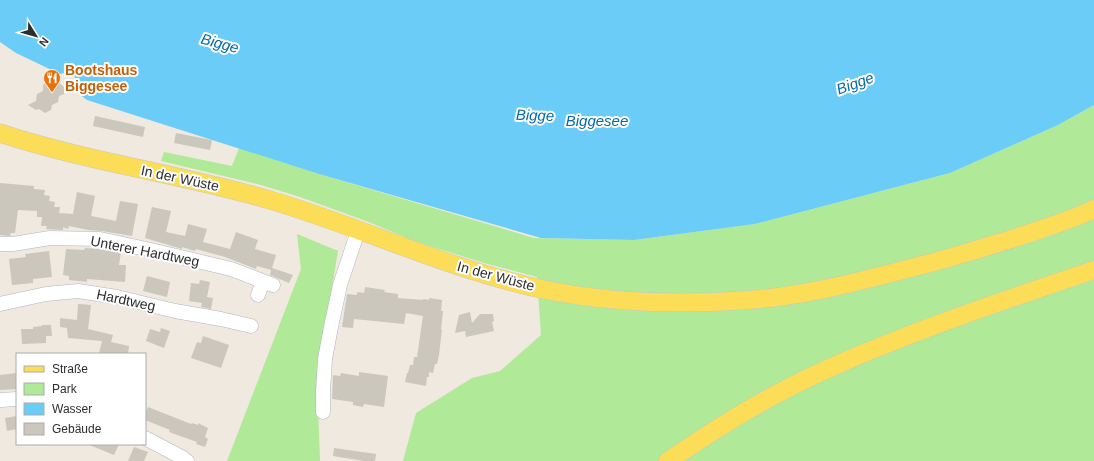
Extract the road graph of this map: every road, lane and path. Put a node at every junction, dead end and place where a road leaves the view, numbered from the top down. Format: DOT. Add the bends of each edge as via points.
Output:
graph roads {
  1 [pos="0,133"];
  2 [pos="1094,209"];
  3 [pos="358,231"];
  4 [pos="0,244"];
  5 [pos="1094,270"];
  6 [pos="258,295"];
  7 [pos="0,304"];
  8 [pos="251,326"];
  9 [pos="16,399"];
  10 [pos="0,400"];
  11 [pos="323,412"];
  12 [pos="146,439"];
  13 [pos="187,461"];
  14 [pos="668,461"];
  1 -- 3 [label="main road, In der Wüste" via="69,154 250,195"];
  2 -- 3 [label="main road, In der Wüste" via="997,244 862,281 754,299 706,302 639,301 551,291 463,268"];
  3 -- 11 [label="street" via="340,285 331,327 325,359"];
  4 -- 6 [label="street, Unterer Hardtweg" via="50,238 100,239 231,270 268,283"];
  5 -- 14 [label="main road" via="1008,298 840,363 767,399"];
  7 -- 8 [label="street, Hardtweg" via="46,294 78,291"];
  9 -- 10 [label="street"];
  12 -- 13 [label="street"];
}
